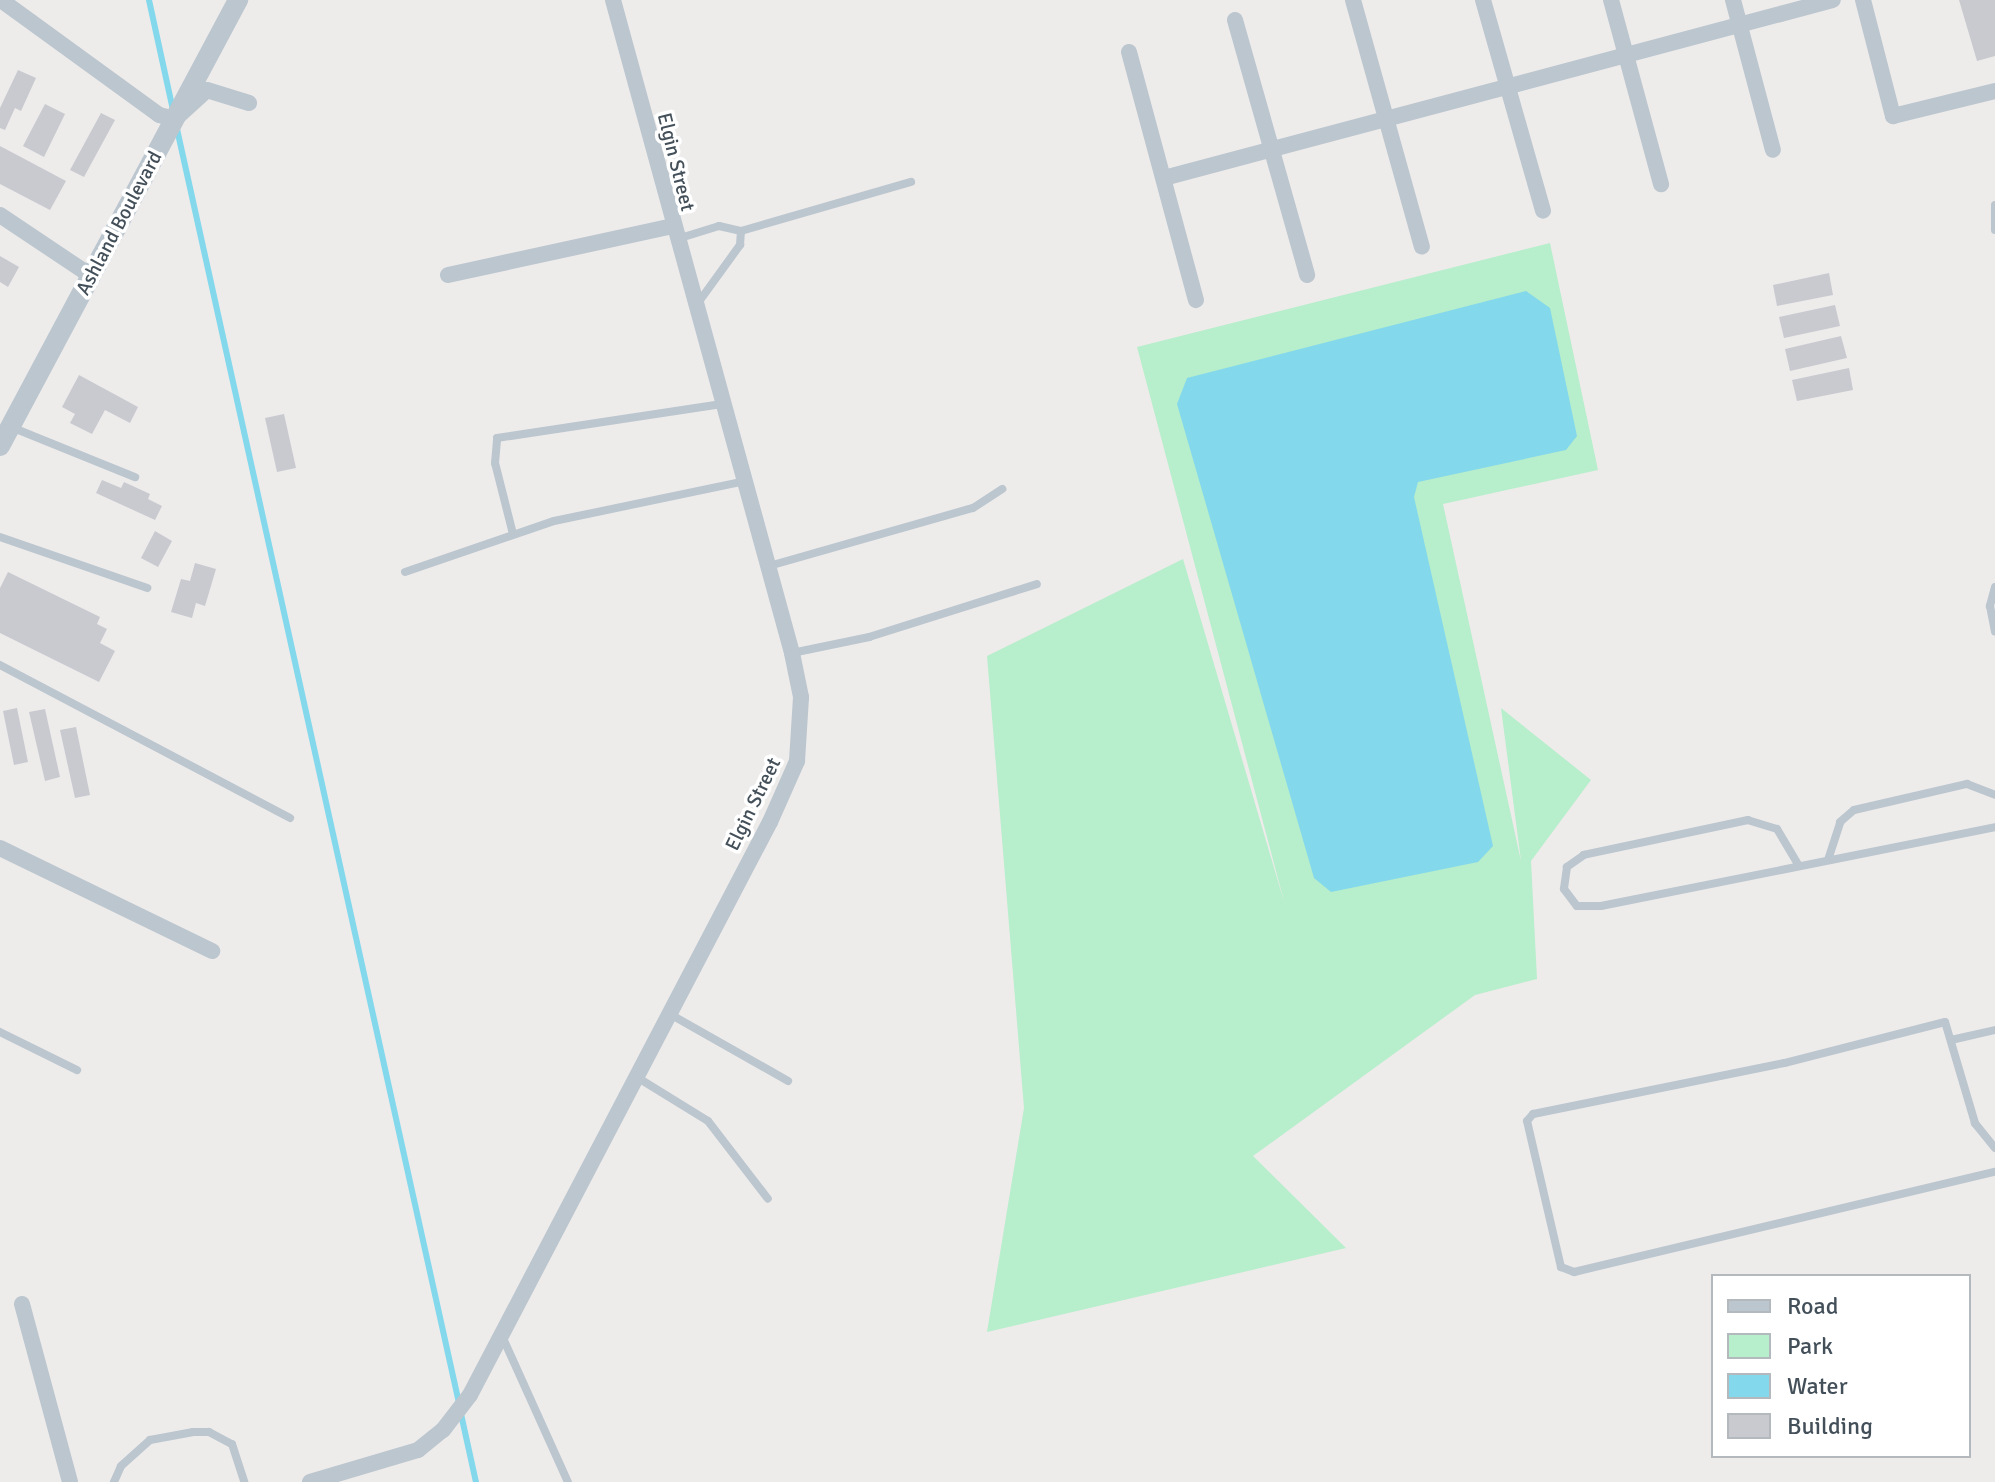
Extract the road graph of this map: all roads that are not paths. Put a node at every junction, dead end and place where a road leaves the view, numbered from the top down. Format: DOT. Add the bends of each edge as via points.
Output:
graph roads {
  1 [pos="238,0"];
  2 [pos="613,0"];
  3 [pos="1353,0"];
  4 [pos="1483,0"];
  5 [pos="1611,0"];
  6 [pos="1733,0"];
  7 [pos="1833,0"];
  8 [pos="1863,0"];
  9 [pos="8,1"];
  10 [pos="1235,20"];
  11 [pos="1740,25"];
  12 [pos="1129,52"];
  13 [pos="1626,55"];
  14 [pos="1508,87"];
  15 [pos="1995,91"];
  16 [pos="249,103"];
  17 [pos="175,119"];
  18 [pos="1387,119"];
  19 [pos="1272,149"];
  20 [pos="1773,150"];
  21 [pos="1164,178"];
  22 [pos="911,182"];
  23 [pos="1661,184"];
  24 [pos="1995,205"];
  25 [pos="1543,211"];
  26 [pos="0,215"];
  27 [pos="1995,230"];
  28 [pos="741,231"];
  29 [pos="674,233"];
  30 [pos="1422,247"];
  31 [pos="448,275"];
  32 [pos="1307,275"];
  33 [pos="91,276"];
  34 [pos="1196,300"];
  35 [pos="695,307"];
  36 [pos="723,404"];
  37 [pos="4,436"];
  38 [pos="135,477"];
  39 [pos="745,481"];
  40 [pos="1002,489"];
  41 [pos="513,534"];
  42 [pos="0,537"];
  43 [pos="768,566"];
  44 [pos="405,572"];
  45 [pos="1037,584"];
  46 [pos="1995,587"];
  47 [pos="147,588"];
  48 [pos="1995,632"];
  49 [pos="792,653"];
  50 [pos="0,665"];
  51 [pos="1995,795"];
  52 [pos="290,818"];
  53 [pos="1995,827"];
  54 [pos="0,848"];
  55 [pos="1828,860"];
  56 [pos="1799,866"];
  57 [pos="212,951"];
  58 [pos="668,1013"];
  59 [pos="1995,1030"];
  60 [pos="0,1032"];
  61 [pos="1951,1040"];
  62 [pos="77,1070"];
  63 [pos="635,1076"];
  64 [pos="788,1081"];
  65 [pos="1995,1148"];
  66 [pos="1995,1172"];
  67 [pos="768,1199"];
  68 [pos="22,1304"];
  69 [pos="501,1336"];
  70 [pos="70,1482"];
  71 [pos="114,1482"];
  72 [pos="244,1482"];
  73 [pos="310,1482"];
  74 [pos="568,1482"];
  1 -- 17 [label="street, Ashland Boulevard"];
  2 -- 29 [label="street, Elgin Street"];
  3 -- 18 [label="street"];
  4 -- 14 [label="street"];
  5 -- 13 [label="street"];
  6 -- 11 [label="street"];
  7 -- 11 [label="street"];
  8 -- 15 [label="street" via="1893,116"];
  9 -- 17 [label="street" via="159,115"];
  10 -- 19 [label="street"];
  11 -- 13 [label="street"];
  11 -- 20 [label="street"];
  12 -- 21 [label="street"];
  13 -- 14 [label="street"];
  13 -- 23 [label="street"];
  14 -- 18 [label="street"];
  14 -- 25 [label="street"];
  16 -- 17 [label="street" via="207,90"];
  17 -- 33 [label="street, Ashland Boulevard"];
  18 -- 19 [label="street"];
  18 -- 30 [label="street"];
  19 -- 21 [label="street"];
  19 -- 32 [label="street"];
  21 -- 34 [label="street"];
  22 -- 28 [label="lane"];
  24 -- 27 [label="lane"];
  26 -- 33 [label="street"];
  28 -- 29 [label="lane" via="719,226"];
  28 -- 35 [label="lane" via="740,245"];
  29 -- 31 [label="street"];
  29 -- 35 [label="street, Elgin Street"];
  33 -- 37 [label="street, Ashland Boulevard"];
  35 -- 36 [label="street, Elgin Street"];
  36 -- 39 [label="street, Elgin Street"];
  36 -- 41 [label="lane" via="497,438 495,463"];
  37 -- 38 [label="lane"];
  39 -- 41 [label="lane"];
  39 -- 43 [label="street, Elgin Street"];
  40 -- 43 [label="lane" via="973,508"];
  41 -- 44 [label="lane"];
  42 -- 47 [label="lane"];
  43 -- 49 [label="street, Elgin Street"];
  45 -- 49 [label="lane" via="884,633"];
  46 -- 48 [label="lane" via="1990,606"];
  49 -- 58 [label="street, Elgin Street" via="801,697 797,761"];
  50 -- 52 [label="lane"];
  51 -- 55 [label="lane" via="1967,784 1854,810 1840,822"];
  53 -- 55 [label="lane"];
  54 -- 57 [label="street"];
  55 -- 56 [label="lane"];
  56 -- 56 [label="lane" via="1601,906 1577,906 1568,899 1567,867 1584,855 1748,820 1777,829"];
  58 -- 63 [label="street, Elgin Street"];
  58 -- 64 [label="lane"];
  59 -- 61 [label="lane"];
  60 -- 62 [label="lane"];
  61 -- 65 [label="lane" via="1975,1123"];
  61 -- 66 [label="lane" via="1945,1022 1784,1063 1533,1114 1527,1121 1561,1267 1586,1270"];
  63 -- 67 [label="lane" via="708,1121"];
  63 -- 69 [label="street, Elgin Street"];
  68 -- 70 [label="street"];
  69 -- 73 [label="street, Elgin Street" via="470,1395 443,1430 418,1450"];
  69 -- 74 [label="lane"];
  71 -- 72 [label="lane" via="121,1466 150,1440 193,1432 209,1432 232,1444"];
}
